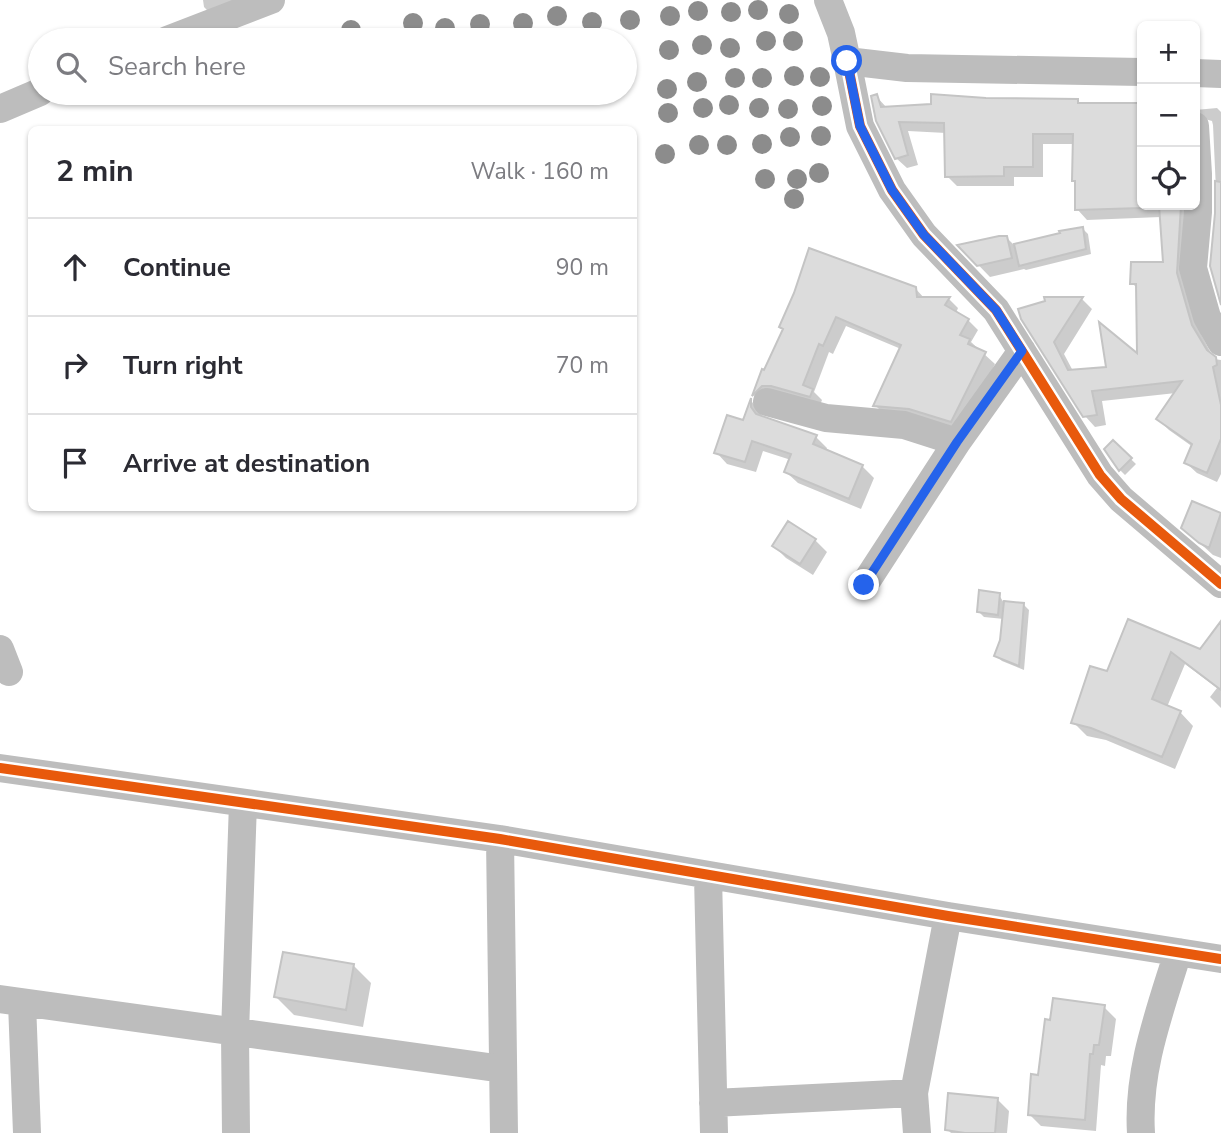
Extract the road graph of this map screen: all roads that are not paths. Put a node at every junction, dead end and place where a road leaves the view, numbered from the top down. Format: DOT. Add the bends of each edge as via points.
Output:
graph roads {
  1 [pos="271,0"];
  2 [pos="828,0"];
  3 [pos="198,28"];
  4 [pos="847,61"];
  5 [pos="1137,72"];
  6 [pos="1200,74"];
  7 [pos="1221,74"];
  8 [pos="28,97"];
  9 [pos="0,109"];
  10 [pos="1196,147"];
  11 [pos="1221,342"];
  12 [pos="1022,351"];
  13 [pos="766,402"];
  14 [pos="957,442"];
  15 [pos="1221,584"];
  16 [pos="864,585"];
  17 [pos="0,768"];
  18 [pos="243,803"];
  19 [pos="500,839"];
  20 [pos="708,876"];
  21 [pos="948,916"];
  22 [pos="1178,952"];
  23 [pos="1221,959"];
  24 [pos="11,1001"];
  25 [pos="235,1033"];
  26 [pos="503,1069"];
  27 [pos="914,1093"];
  28 [pos="713,1103"];
  29 [pos="27,1133"];
  30 [pos="236,1133"];
  31 [pos="504,1133"];
  32 [pos="714,1133"];
  33 [pos="918,1133"];
  34 [pos="1141,1133"];
  1 -- 3 [label="street"];
  2 -- 4 [label="street"];
  4 -- 5 [label="street" via="907,68"];
  4 -- 12 [label="street" via="860,126 892,190 924,235 996,310"];
  6 -- 7 [label="street"];
  8 -- 9 [label="street"];
  10 -- 11 [label="street" via="1193,268 1207,317"];
  12 -- 14 [label="street"];
  12 -- 15 [label="street" via="1100,475 1121,499"];
  13 -- 14 [label="street" via="826,418 904,425"];
  14 -- 16 [label="street"];
  17 -- 18 [label="street"];
  18 -- 19 [label="street"];
  18 -- 25 [label="street"];
  19 -- 20 [label="street"];
  19 -- 26 [label="street"];
  20 -- 21 [label="street"];
  20 -- 28 [label="street"];
  21 -- 22 [label="street"];
  21 -- 27 [label="street"];
  22 -- 23 [label="street"];
  22 -- 34 [label="street" via="1143,1078"];
  24 -- 25 [label="street"];
  24 -- 29 [label="street"];
  25 -- 26 [label="street"];
  25 -- 30 [label="street"];
  26 -- 31 [label="street"];
  27 -- 28 [label="street"];
  27 -- 33 [label="street"];
  28 -- 32 [label="street"];
}
